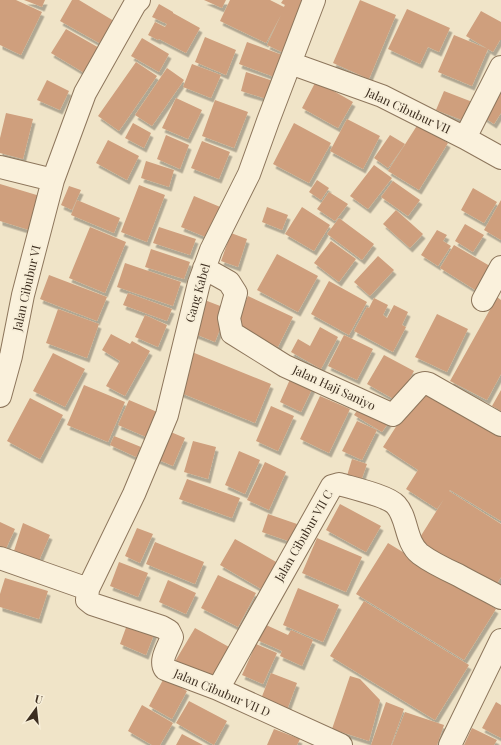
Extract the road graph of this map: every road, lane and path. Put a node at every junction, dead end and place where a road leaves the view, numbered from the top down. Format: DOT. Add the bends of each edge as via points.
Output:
graph roads {
  1 [pos="139,0"];
  2 [pos="314,0"];
  3 [pos="290,63"];
  4 [pos="501,67"];
  5 [pos="465,138"];
  6 [pos="501,158"];
  7 [pos="0,168"];
  8 [pos="53,180"];
  9 [pos="204,268"];
  10 [pos="501,268"];
  11 [pos="483,300"];
  12 [pos="0,396"];
  13 [pos="501,425"];
  14 [pos="0,558"];
  15 [pos="88,589"];
  16 [pos="501,598"];
  17 [pos="501,640"];
  18 [pos="218,689"];
  19 [pos="341,745"];
  20 [pos="450,745"];
  1 -- 8 [label="street, Jalan Cibubur VI" via="85,93"];
  2 -- 3 [label="street, Gang Kabel"];
  3 -- 5 [label="street, Jalan Cibubur VII" via="382,96"];
  3 -- 9 [label="street, Gang Kabel" via="249,174"];
  4 -- 5 [label="street"];
  5 -- 6 [label="street, Jalan Cibubur VII"];
  7 -- 8 [label="street"];
  8 -- 12 [label="street, Jalan Cibubur VI"];
  9 -- 13 [label="street, Jalan Haji Saniyo" via="229,282 236,293 229,318 232,333 286,366 393,415 425,382"];
  9 -- 15 [label="street, Gang Kabel" via="167,415 134,494"];
  10 -- 11 [label="street"];
  14 -- 15 [label="street"];
  15 -- 18 [label="street, Jalan Cibubur VII D" via="87,600 92,604 162,626 169,631 172,637 163,661 165,670"];
  16 -- 18 [label="street, Jalan Cibubur VII C" via="419,553 406,532 402,515 396,505 386,499 339,484 332,486"];
  17 -- 20 [label="street"];
  18 -- 19 [label="street, Jalan Cibubur VII D"];
}
